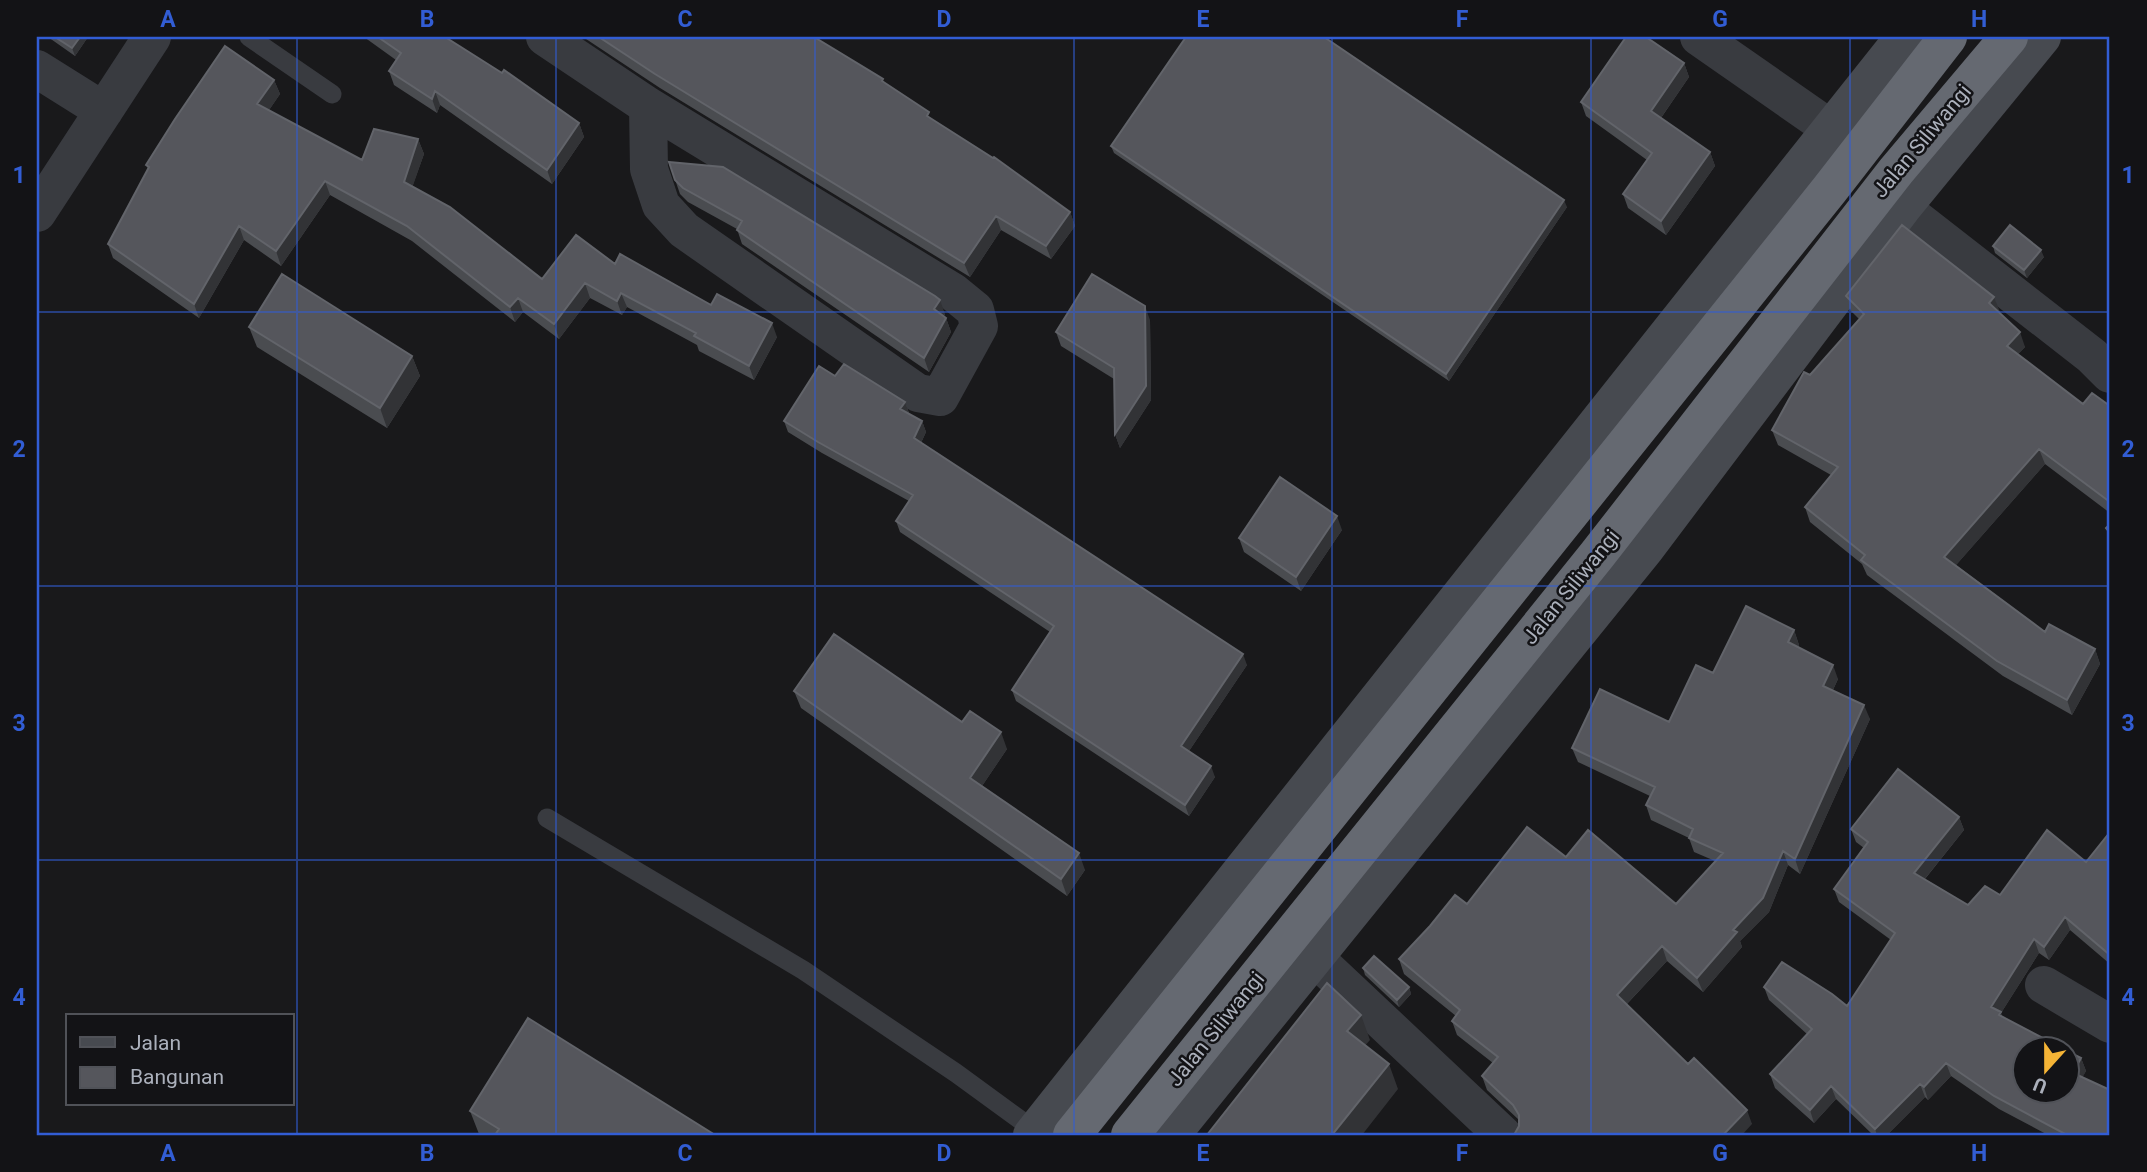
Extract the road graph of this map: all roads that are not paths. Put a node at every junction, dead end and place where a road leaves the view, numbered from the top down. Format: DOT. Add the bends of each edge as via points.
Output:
graph roads {
  1 [pos="152,37"];
  2 [pos="249,37"];
  3 [pos="545,37"];
  4 [pos="1699,37"];
  5 [pos="1905,37"];
  6 [pos="1948,37"];
  7 [pos="2009,37"];
  8 [pos="2042,37"];
  9 [pos="37,69"];
  10 [pos="332,94"];
  11 [pos="648,106"];
  12 [pos="104,111"];
  13 [pos="1831,129"];
  14 [pos="1902,208"];
  15 [pos="37,213"];
  16 [pos="2110,374"];
  17 [pos="547,818"];
  18 [pos="1315,958"];
  19 [pos="2043,985"];
  20 [pos="2110,1024"];
  21 [pos="1045,1134"];
  22 [pos="1130,1135"];
  23 [pos="1171,1135"];
  24 [pos="1503,1135"];
  1 -- 12 [label="street"];
  2 -- 10 [label="lane"];
  3 -- 11 [label="street"];
  4 -- 13 [label="street"];
  5 -- 13 [label="street"];
  6 -- 21 [label="highway, Jalan Siliwangi" via="1812,211"];
  7 -- 22 [label="highway, Jalan Siliwangi" via="1896,170 1597,555"];
  8 -- 14 [label="street"];
  9 -- 12 [label="street"];
  11 -- 11 [label="street" via="953,292 975,310 979,326 940,397 918,393 896,379 684,230 662,205 649,169"];
  12 -- 15 [label="street"];
  13 -- 21 [label="street"];
  14 -- 16 [label="street"];
  14 -- 18 [label="street" via="1645,549"];
  17 -- 21 [label="lane" via="803,970"];
  18 -- 23 [label="street"];
  18 -- 24 [label="street"];
  19 -- 20 [label="street"];
}
